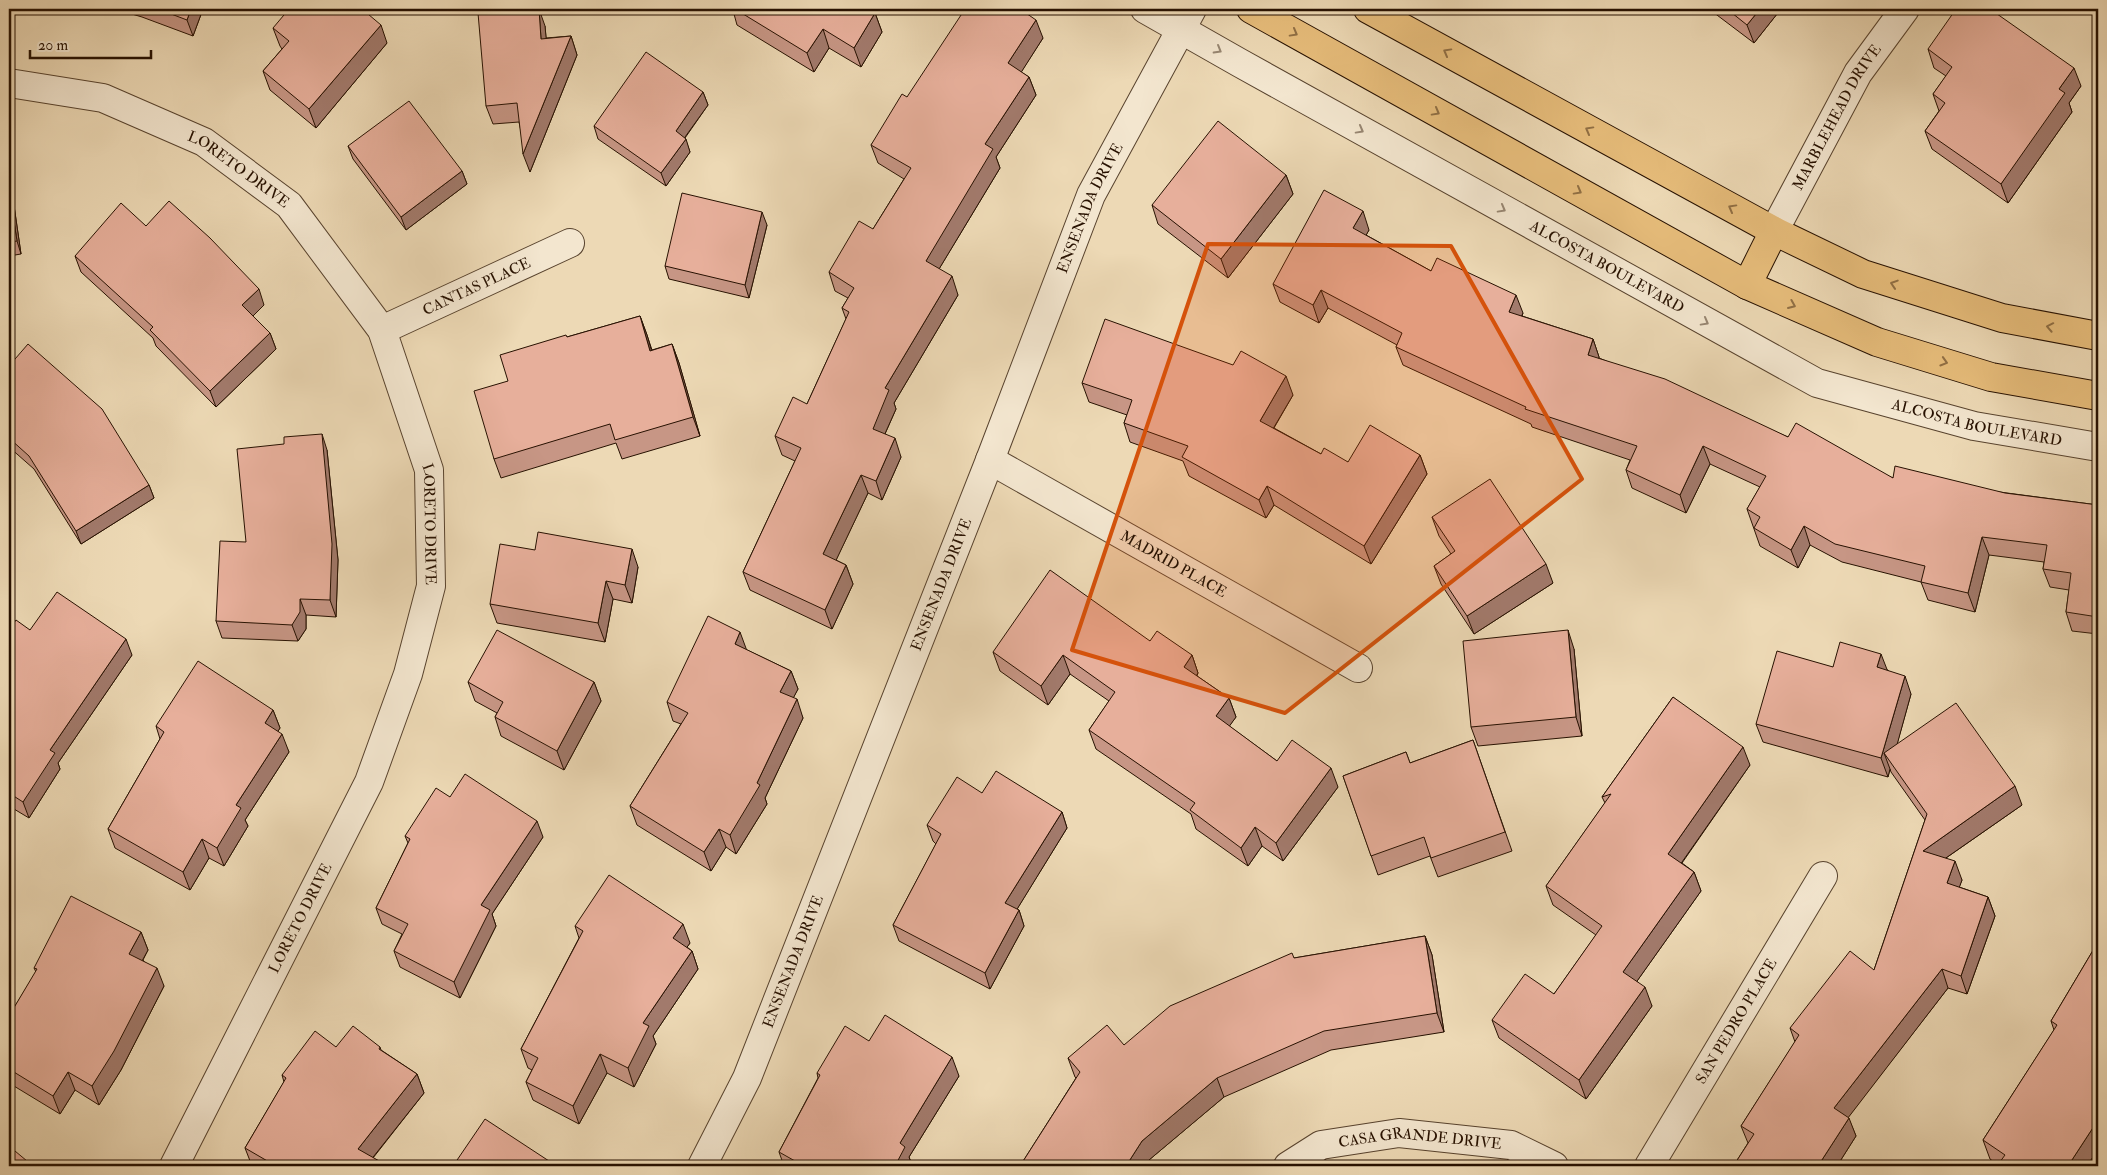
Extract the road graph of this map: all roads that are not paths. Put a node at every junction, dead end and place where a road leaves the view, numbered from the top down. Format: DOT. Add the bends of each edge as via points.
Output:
graph roads {
  1 [pos="1145,9"];
  2 [pos="1252,9"];
  3 [pos="1368,9"];
  4 [pos="1905,9"];
  5 [pos="1186,18"];
  6 [pos="9,83"];
  7 [pos="1774,231"];
  8 [pos="570,243"];
  9 [pos="1747,286"];
  10 [pos="382,330"];
  11 [pos="2098,336"];
  12 [pos="2098,396"];
  13 [pos="2098,447"];
  14 [pos="990,460"];
  15 [pos="1358,668"];
  16 [pos="1823,876"];
  17 [pos="174,1166"];
  18 [pos="702,1166"];
  19 [pos="1288,1166"];
  20 [pos="1554,1166"];
  21 [pos="1648,1166"];
  1 -- 5 [label="street, ALCOSTA BOULEVARD"];
  2 -- 9 [label="main road, one-way"];
  7 -- 3 [label="main road, one-way"];
  4 -- 7 [label="street, MARBLEHEAD DRIVE" via="1858,73"];
  5 -- 13 [label="street, ALCOSTA BOULEVARD, one-way" via="1240,64 1817,383 1974,426"];
  5 -- 14 [label="street, ENSENADA DRIVE" via="1091,195"];
  6 -- 10 [label="street, LORETO DRIVE" via="103,98 204,142 289,205"];
  7 -- 9 [label="main road"];
  11 -- 7 [label="main road, one-way" via="2002,318 1863,274"];
  8 -- 10 [label="street, CANTAS PLACE"];
  9 -- 12 [label="main road, one-way" via="1896,348 1991,377"];
  10 -- 17 [label="street, LORETO DRIVE" via="429,470 431,586 408,674 369,782"];
  14 -- 15 [label="street, MADRID PLACE"];
  14 -- 18 [label="street, ENSENADA DRIVE" via="747,1078"];
  16 -- 21 [label="street, SAN PEDRO PLACE"];
  19 -- 20 [label="street, CASA GRANDE DRIVE" via="1321,1145 1399,1133 1511,1146"];
}
